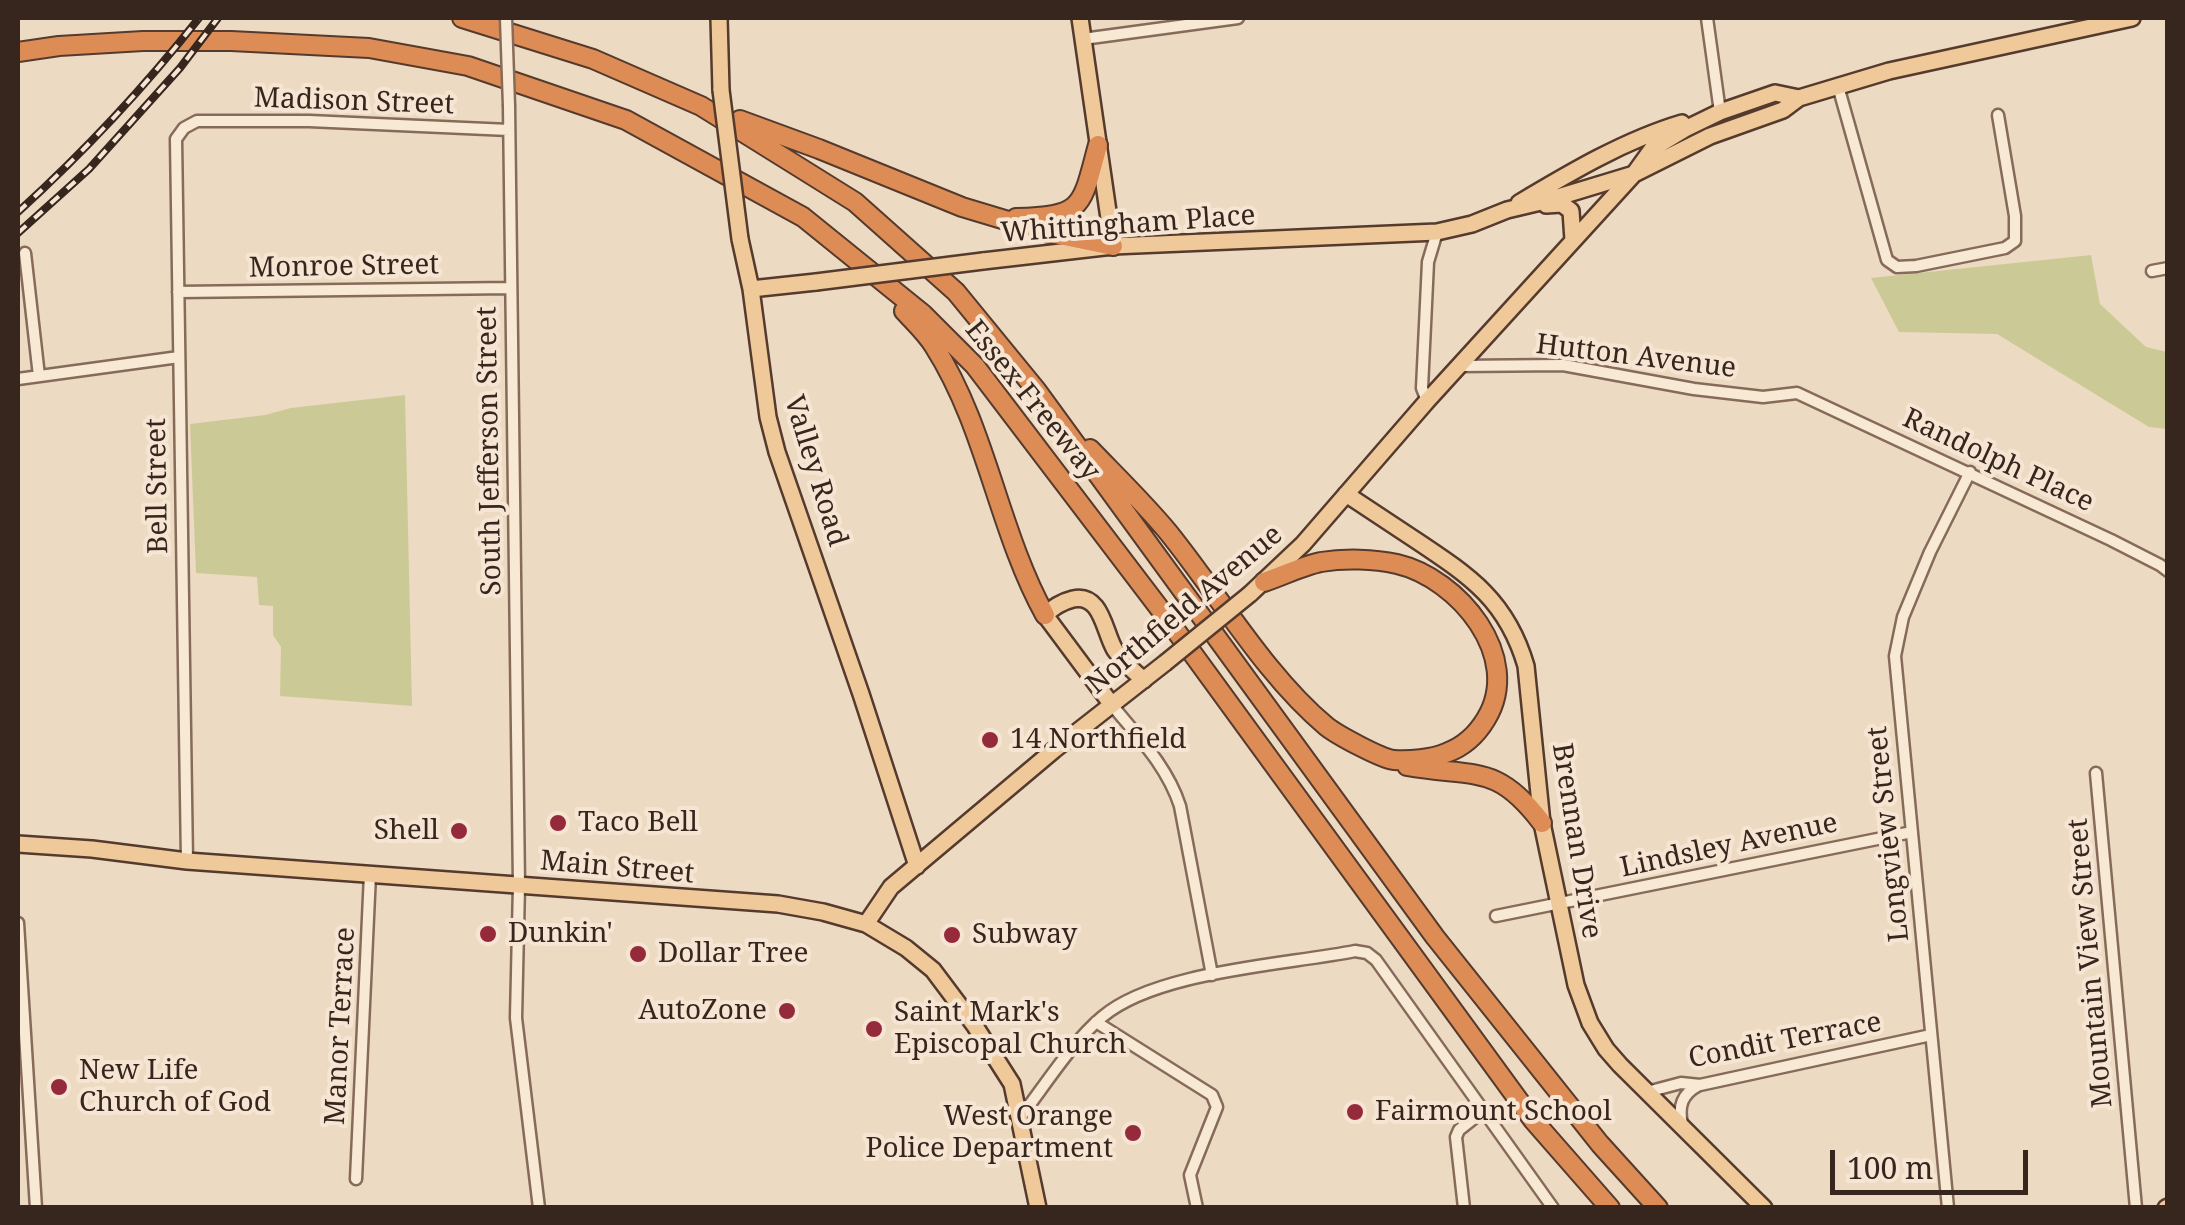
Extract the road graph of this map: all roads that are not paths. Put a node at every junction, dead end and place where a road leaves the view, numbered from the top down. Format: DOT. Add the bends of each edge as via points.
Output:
graph roads {
  1 [pos="462,18"];
  2 [pos="506,18"];
  3 [pos="719,18"];
  4 [pos="1080,18"];
  5 [pos="1238,18"];
  6 [pos="1707,18"];
  7 [pos="2132,18"];
  8 [pos="1083,39"];
  9 [pos="18,52"];
  10 [pos="1838,86"];
  11 [pos="1798,98"];
  12 [pos="701,106"];
  13 [pos="1720,112"];
  14 [pos="1998,115"];
  15 [pos="197,121"];
  16 [pos="509,130"];
  17 [pos="1098,144"];
  18 [pos="1634,174"];
  19 [pos="1507,210"];
  20 [pos="996,218"];
  21 [pos="1437,232"];
  22 [pos="1573,240"];
  23 [pos="1113,246"];
  24 [pos="25,253"];
  25 [pos="865,265"];
  26 [pos="2168,268"];
  27 [pos="2152,271"];
  28 [pos="511,288"];
  29 [pos="751,288"];
  30 [pos="178,292"];
  31 [pos="179,356"];
  32 [pos="1459,366"];
  33 [pos="39,376"];
  34 [pos="18,379"];
  35 [pos="1037,392"];
  36 [pos="1806,397"];
  37 [pos="1427,401"];
  38 [pos="1970,472"];
  39 [pos="1346,494"];
  40 [pos="2168,572"];
  41 [pos="1257,588"];
  42 [pos="1045,615"];
  43 [pos="1144,680"];
  44 [pos="1112,705"];
  45 [pos="1391,760"];
  46 [pos="2096,774"];
  47 [pos="1542,823"];
  48 [pos="1912,832"];
  49 [pos="18,844"];
  50 [pos="186,861"];
  51 [pos="917,866"];
  52 [pos="370,874"];
  53 [pos="519,885"];
  54 [pos="1561,904"];
  55 [pos="1496,916"];
  56 [pos="18,923"];
  57 [pos="866,924"];
  58 [pos="1212,974"];
  59 [pos="1096,1022"];
  60 [pos="1931,1036"];
  61 [pos="1700,1085"];
  62 [pos="1647,1092"];
  63 [pos="1483,1111"];
  64 [pos="1019,1119"];
  65 [pos="1683,1129"];
  66 [pos="356,1179"];
  67 [pos="36,1208"];
  68 [pos="539,1208"];
  69 [pos="1038,1208"];
  70 [pos="1197,1208"];
  71 [pos="1464,1208"];
  72 [pos="1553,1208"];
  73 [pos="1610,1208"];
  74 [pos="1658,1208"];
  75 [pos="1764,1208"];
  76 [pos="1948,1208"];
  77 [pos="2136,1208"];
  1 -- 12 [label="highway, Essex Freeway" via="592,59"];
  2 -- 16 [label="street, South Jefferson Street, bridge"];
  3 -- 29 [label="main road, Valley Road, bridge" via="721,90"];
  4 -- 8 [label="main road"];
  5 -- 8 [label="street"];
  6 -- 13 [label="street"];
  7 -- 10 [label="main road, Northfield Avenue"];
  8 -- 17 [label="main road"];
  9 -- 25 [label="highway, Essex Freeway" via="231,41 369,48 468,66 626,120 803,217"];
  10 -- 11 [label="main road, Northfield Avenue"];
  10 -- 14 [label="street" via="1887,260 1897,267 2016,241"];
  11 -- 13 [label="main road, Northfield Avenue" via="1776,94"];
  11 -- 18 [label="main road, Northfield Avenue"];
  12 -- 20 [label="highway"];
  12 -- 35 [label="highway, Essex Freeway" via="855,202 956,292"];
  13 -- 18 [label="main road, Northfield Avenue" via="1652,149"];
  13 -- 19 [label="main road, Whittingham Place" via="1654,132"];
  15 -- 16 [label="street, Madison Street"];
  15 -- 30 [label="street, Bell Street" via="176,139"];
  16 -- 28 [label="street, South Jefferson Street"];
  17 -- 20 [label="highway" via="1084,198 1070,212"];
  17 -- 23 [label="main road"];
  18 -- 19 [label="main road, Whittingham Place"];
  18 -- 22 [label="main road, Northfield Avenue"];
  19 -- 21 [label="main road, Whittingham Place"];
  19 -- 22 [label="main road" via="1562,204 1573,216"];
  20 -- 23 [label="highway"];
  21 -- 23 [label="main road, Whittingham Place"];
  21 -- 37 [label="street" via="1428,262 1422,388"];
  22 -- 32 [label="main road, Northfield Avenue"];
  23 -- 29 [label="main road, Whittingham Place, bridge"];
  24 -- 33 [label="street"];
  25 -- 42 [label="highway" via="933,344"];
  25 -- 73 [label="highway, Essex Freeway" via="975,366 1534,1120"];
  26 -- 27 [label="street"];
  28 -- 30 [label="street, Monroe Street"];
  28 -- 53 [label="street, South Jefferson Street"];
  29 -- 51 [label="main road, Valley Road" via="778,452"];
  30 -- 31 [label="street, Bell Street"];
  31 -- 33 [label="street"];
  31 -- 50 [label="street, Bell Street"];
  32 -- 36 [label="street, Hutton Avenue" via="1563,365 1694,388"];
  32 -- 37 [label="main road, Northfield Avenue"];
  33 -- 34 [label="street"];
  35 -- 45 [label="highway" via="1166,530 1298,698 1328,728"];
  35 -- 74 [label="highway, Essex Freeway" via="1435,937"];
  36 -- 38 [label="street, Randolph Place"];
  37 -- 39 [label="main road, Northfield Avenue"];
  38 -- 40 [label="street, Randolph Place"];
  38 -- 48 [label="street, Longview Street" via="1902,616 1895,656"];
  39 -- 41 [label="main road, Northfield Avenue"];
  39 -- 47 [label="main road, Brennan Drive" via="1466,574 1509,624 1526,666"];
  41 -- 43 [label="main road, Northfield Avenue, bridge"];
  41 -- 45 [label="highway" via="1320,562 1396,563 1437,582 1468,610 1498,667 1489,714 1464,744 1444,754"];
  42 -- 43 [label="main road" via="1060,603 1090,601 1114,649"];
  42 -- 44 [label="main road"];
  43 -- 44 [label="main road, Northfield Avenue"];
  44 -- 51 [label="main road, Northfield Avenue"];
  44 -- 58 [label="street" via="1175,790"];
  45 -- 47 [label="highway" via="1487,776 1514,791"];
  46 -- 77 [label="street, Mountain View Street"];
  47 -- 54 [label="main road, Brennan Drive"];
  48 -- 54 [label="street, Lindsley Avenue"];
  48 -- 60 [label="street, Longview Street"];
  49 -- 50 [label="main road, Main Street"];
  50 -- 52 [label="main road, Main Street"];
  51 -- 57 [label="main road, Northfield Avenue"];
  52 -- 53 [label="main road, Main Street"];
  52 -- 66 [label="street, Manor Terrace"];
  53 -- 57 [label="main road, Main Street" via="778,904"];
  53 -- 68 [label="street, South Jefferson Street" via="516,1018"];
  54 -- 55 [label="street, Lindsley Avenue"];
  54 -- 62 [label="main road, Brennan Drive" via="1590,1023"];
  56 -- 67 [label="street"];
  57 -- 64 [label="main road, Main Street" via="919,958 956,1000 1012,1084"];
  58 -- 59 [label="street" via="1146,992"];
  58 -- 63 [label="street" via="1367,954"];
  59 -- 64 [label="street"];
  59 -- 70 [label="street" via="1212,1095 1216,1108 1190,1176"];
  60 -- 61 [label="street, Condit Terrace"];
  60 -- 76 [label="street, Longview Street"];
  61 -- 62 [label="street, Condit Terrace"];
  61 -- 65 [label="street" via="1682,1102"];
  62 -- 65 [label="main road, Brennan Drive"];
  63 -- 71 [label="street" via="1456,1137"];
  63 -- 72 [label="street"];
  64 -- 69 [label="main road, Main Street"];
  65 -- 75 [label="main road, Brennan Drive"];
}
